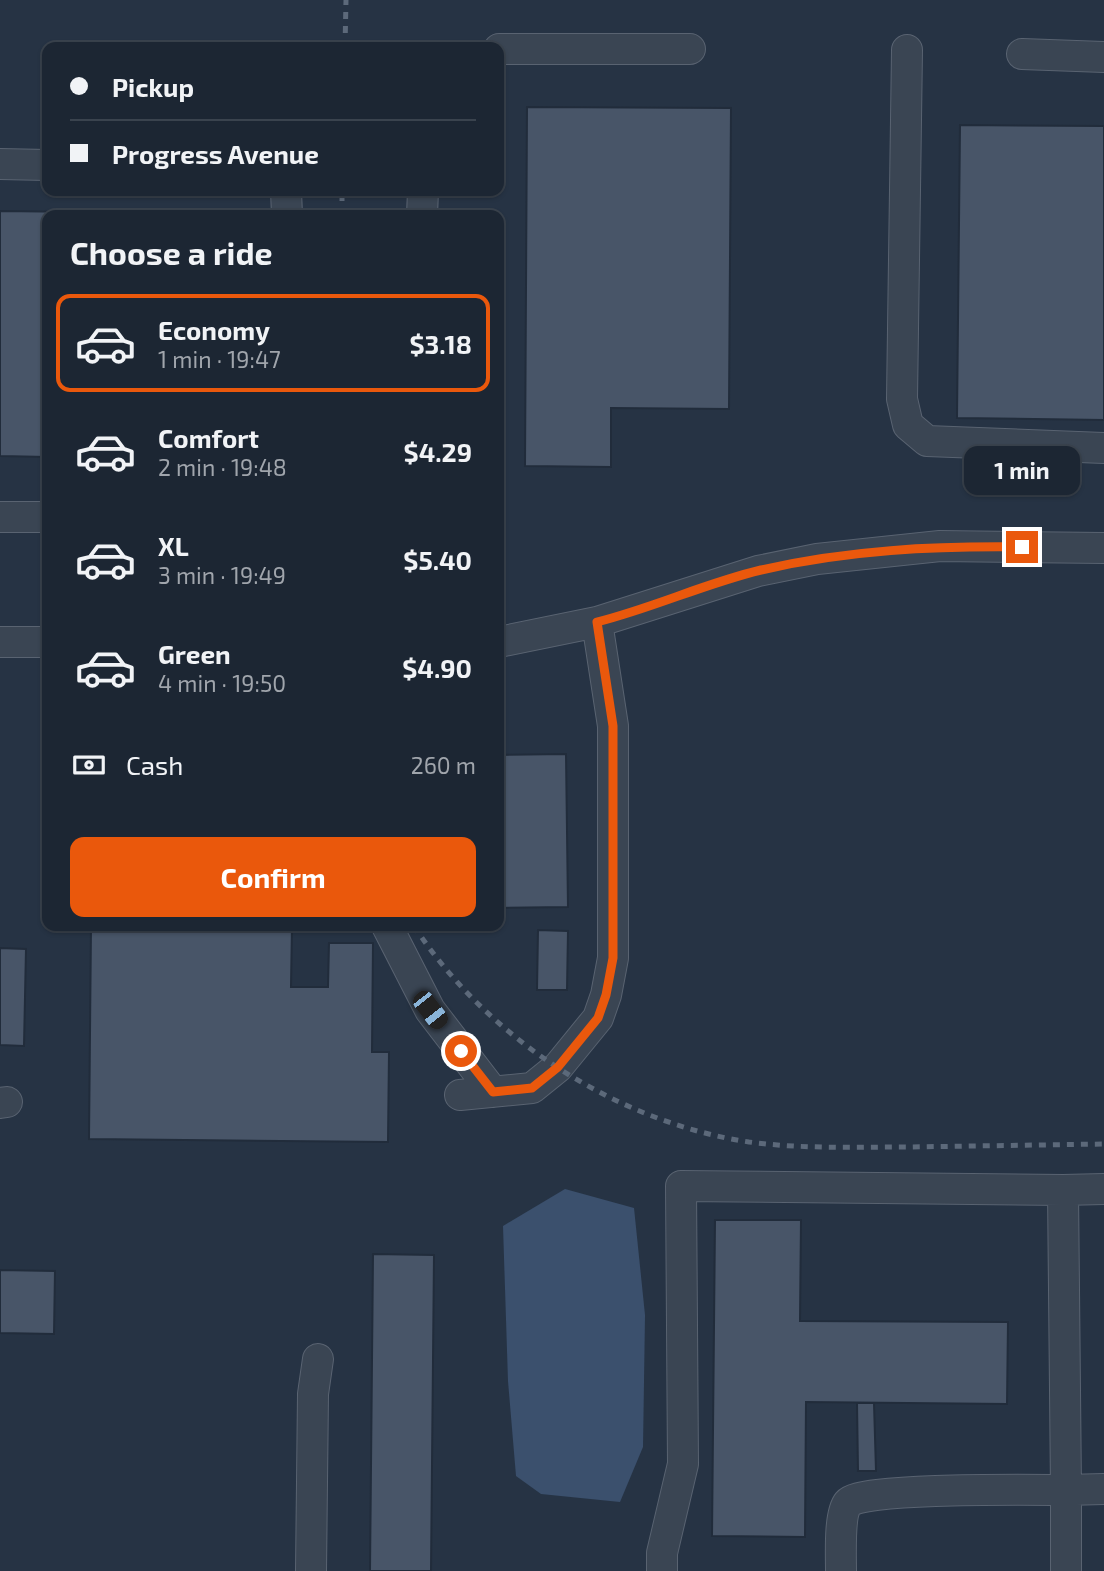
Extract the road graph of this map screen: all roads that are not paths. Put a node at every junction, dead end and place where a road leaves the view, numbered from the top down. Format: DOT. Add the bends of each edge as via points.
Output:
graph roads {
  1 [pos="504,48"];
  2 [pos="690,48"];
  3 [pos="907,50"];
  4 [pos="1022,54"];
  5 [pos="1104,57"];
  6 [pos="0,164"];
  7 [pos="42,165"];
  8 [pos="1104,448"];
  9 [pos="0,517"];
  10 [pos="42,517"];
  11 [pos="1104,548"];
  12 [pos="597,622"];
  13 [pos="504,641"];
  14 [pos="0,642"];
  15 [pos="42,642"];
  16 [pos="390,931"];
  17 [pos="493,1092"];
  18 [pos="460,1095"];
  19 [pos="1063,1189"];
  20 [pos="1104,1189"];
  21 [pos="318,1359"];
  22 [pos="1104,1489"];
  23 [pos="1066,1490"];
  24 [pos="312,1571"];
  25 [pos="663,1571"];
  26 [pos="841,1571"];
  27 [pos="1066,1571"];
  1 -- 2 [label="street"];
  3 -- 8 [label="street" via="902,398 908,425 927,441"];
  4 -- 5 [label="street"];
  6 -- 7 [label="street"];
  9 -- 10 [label="street"];
  11 -- 12 [label="street" via="940,546 817,559 758,571"];
  12 -- 13 [label="street"];
  12 -- 17 [label="street" via="613,726 613,958 606,995 598,1018 558,1067 532,1088"];
  14 -- 15 [label="street"];
  16 -- 17 [label="street" via="430,1010"];
  17 -- 18 [label="street"];
  19 -- 20 [label="street"];
  19 -- 23 [label="street"];
  19 -- 25 [label="street" via="681,1186 683,1464 662,1553"];
  21 -- 24 [label="street" via="313,1394"];
  22 -- 23 [label="street"];
  23 -- 26 [label="street" via="856,1496 843,1514"];
  23 -- 27 [label="street"];
}
